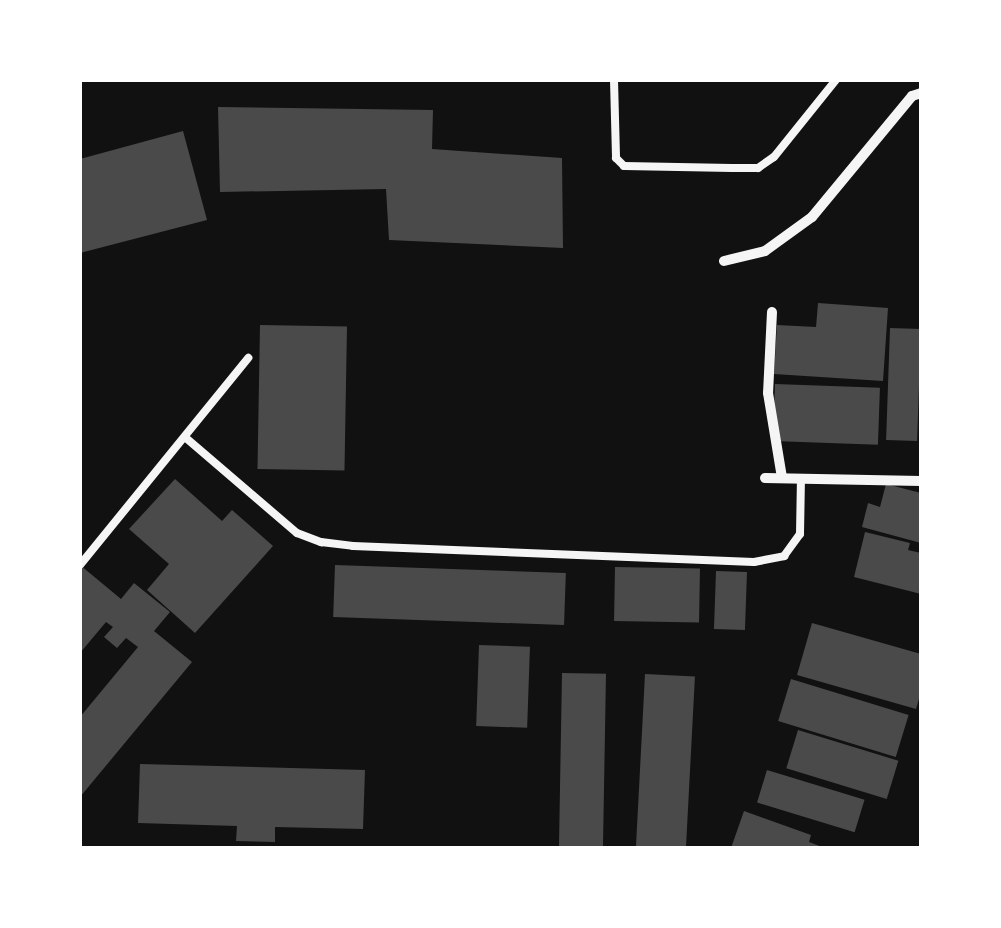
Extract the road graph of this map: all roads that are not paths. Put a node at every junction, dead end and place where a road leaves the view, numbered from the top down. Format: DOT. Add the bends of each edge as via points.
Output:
graph roads {
  1 [pos="614,80"];
  2 [pos="836,80"];
  3 [pos="921,93"];
  4 [pos="724,260"];
  5 [pos="772,312"];
  6 [pos="248,358"];
  7 [pos="186,438"];
  8 [pos="765,478"];
  9 [pos="782,478"];
  10 [pos="801,478"];
  11 [pos="921,481"];
  12 [pos="80,565"];
  1 -- 2 [label="lane" via="616,158 624,166 758,168"];
  3 -- 4 [label="street" via="812,217 765,251"];
  5 -- 9 [label="street" via="768,393"];
  6 -- 7 [label="lane"];
  7 -- 10 [label="lane" via="297,533 353,546 754,562 784,556 800,534"];
  7 -- 12 [label="lane"];
  8 -- 9 [label="street"];
  9 -- 10 [label="street"];
  10 -- 11 [label="street"];
}
